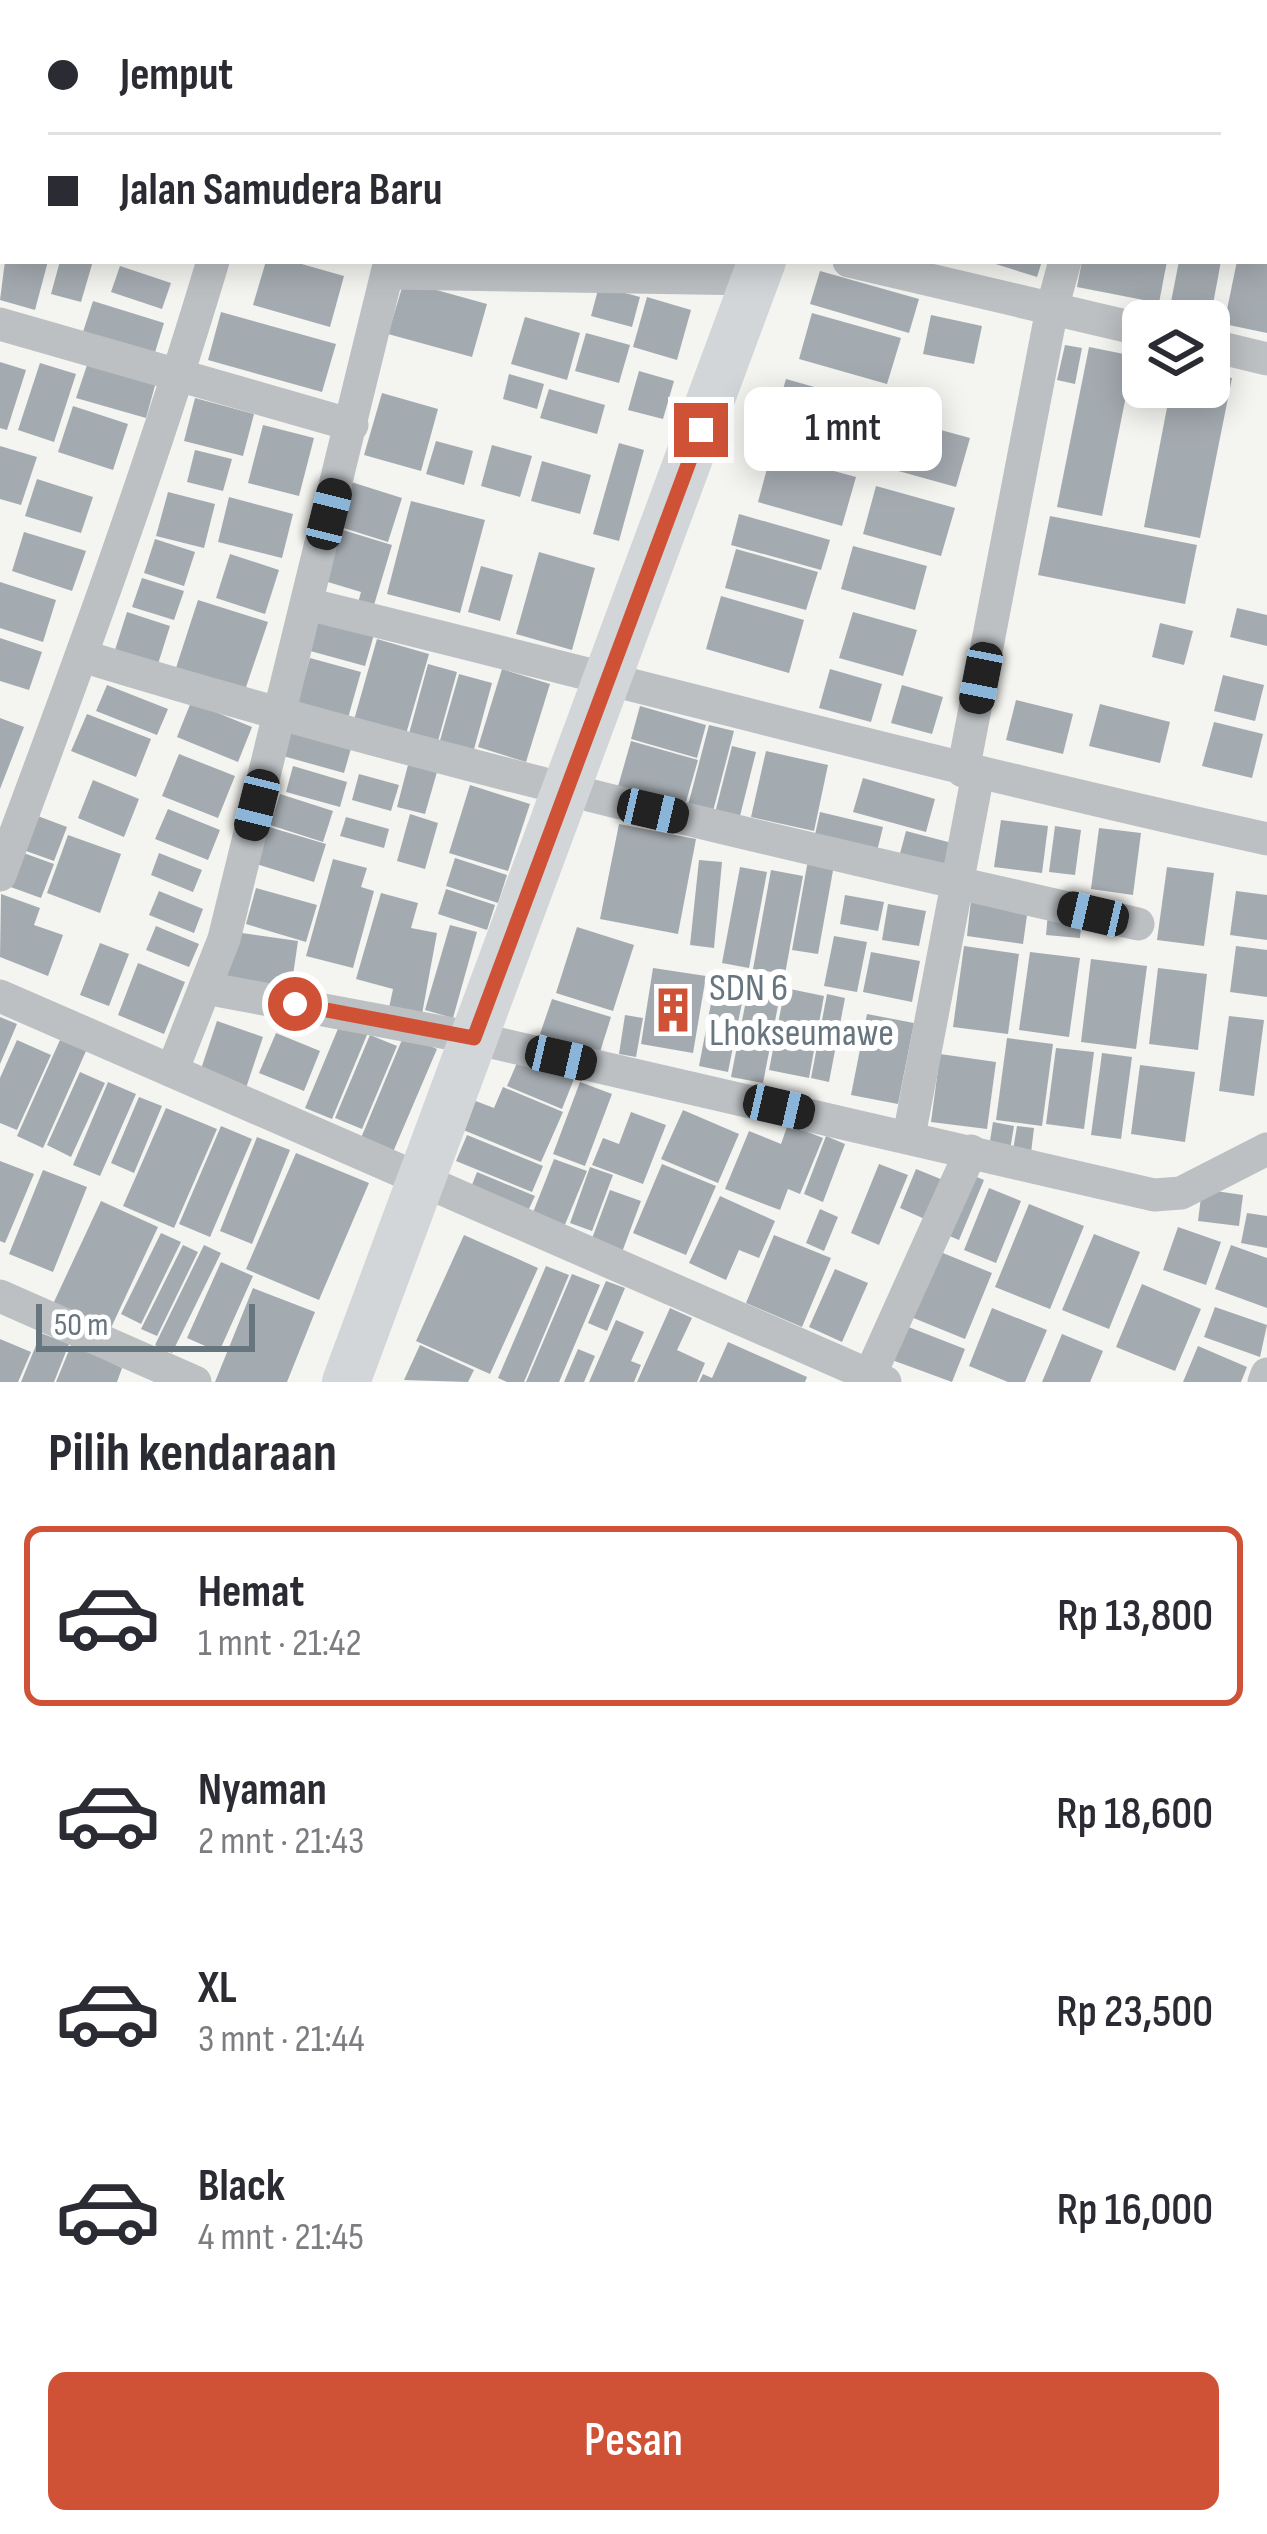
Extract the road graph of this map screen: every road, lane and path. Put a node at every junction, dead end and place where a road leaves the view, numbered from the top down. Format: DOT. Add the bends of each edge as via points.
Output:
graph roads {
  1 [pos="212,264"];
  2 [pos="862,264"];
  3 [pos="1065,264"];
  4 [pos="390,267"];
  5 [pos="759,270"];
  6 [pos="1052,309"];
  7 [pos="0,324"];
  8 [pos="1122,325"];
  9 [pos="1230,351"];
  10 [pos="1267,359"];
  11 [pos="179,375"];
  12 [pos="352,425"];
  13 [pos="308,604"];
  14 [pos="82,656"];
  15 [pos="609,677"];
  16 [pos="279,716"];
  17 [pos="971,772"];
  18 [pos="567,790"];
  19 [pos="1267,839"];
  20 [pos="0,875"];
  21 [pos="957,883"];
  22 [pos="1138,924"];
  23 [pos="206,988"];
  24 [pos="0,996"];
  25 [pos="474,1038"];
  26 [pos="172,1071"];
  27 [pos="909,1136"];
  28 [pos="1267,1149"];
  29 [pos="971,1151"];
  30 [pos="422,1179"];
  31 [pos="0,1296"];
  32 [pos="878,1379"];
  33 [pos="195,1382"];
  34 [pos="346,1382"];
  1 -- 11 [label="street"];
  2 -- 6 [label="street"];
  3 -- 6 [label="street"];
  4 -- 5 [label="street"];
  4 -- 12 [label="street"];
  5 -- 15 [label="street"];
  6 -- 8 [label="street"];
  6 -- 17 [label="street"];
  7 -- 11 [label="street"];
  9 -- 10 [label="street"];
  11 -- 12 [label="street"];
  11 -- 14 [label="street"];
  12 -- 13 [label="street"];
  13 -- 15 [label="street"];
  13 -- 16 [label="street"];
  14 -- 16 [label="street"];
  14 -- 20 [label="street"];
  15 -- 17 [label="street"];
  15 -- 18 [label="street"];
  16 -- 18 [label="street"];
  16 -- 23 [label="street"];
  17 -- 19 [label="street"];
  17 -- 21 [label="street"];
  18 -- 21 [label="street"];
  18 -- 25 [label="street"];
  21 -- 22 [label="street"];
  21 -- 27 [label="street"];
  23 -- 25 [label="street"];
  23 -- 26 [label="street"];
  24 -- 26 [label="street"];
  25 -- 27 [label="street"];
  25 -- 30 [label="street"];
  26 -- 30 [label="street"];
  27 -- 29 [label="street"];
  28 -- 29 [label="street" via="1165,1197"];
  29 -- 32 [label="street"];
  30 -- 32 [label="street"];
  30 -- 34 [label="street"];
  31 -- 33 [label="street"];
}
